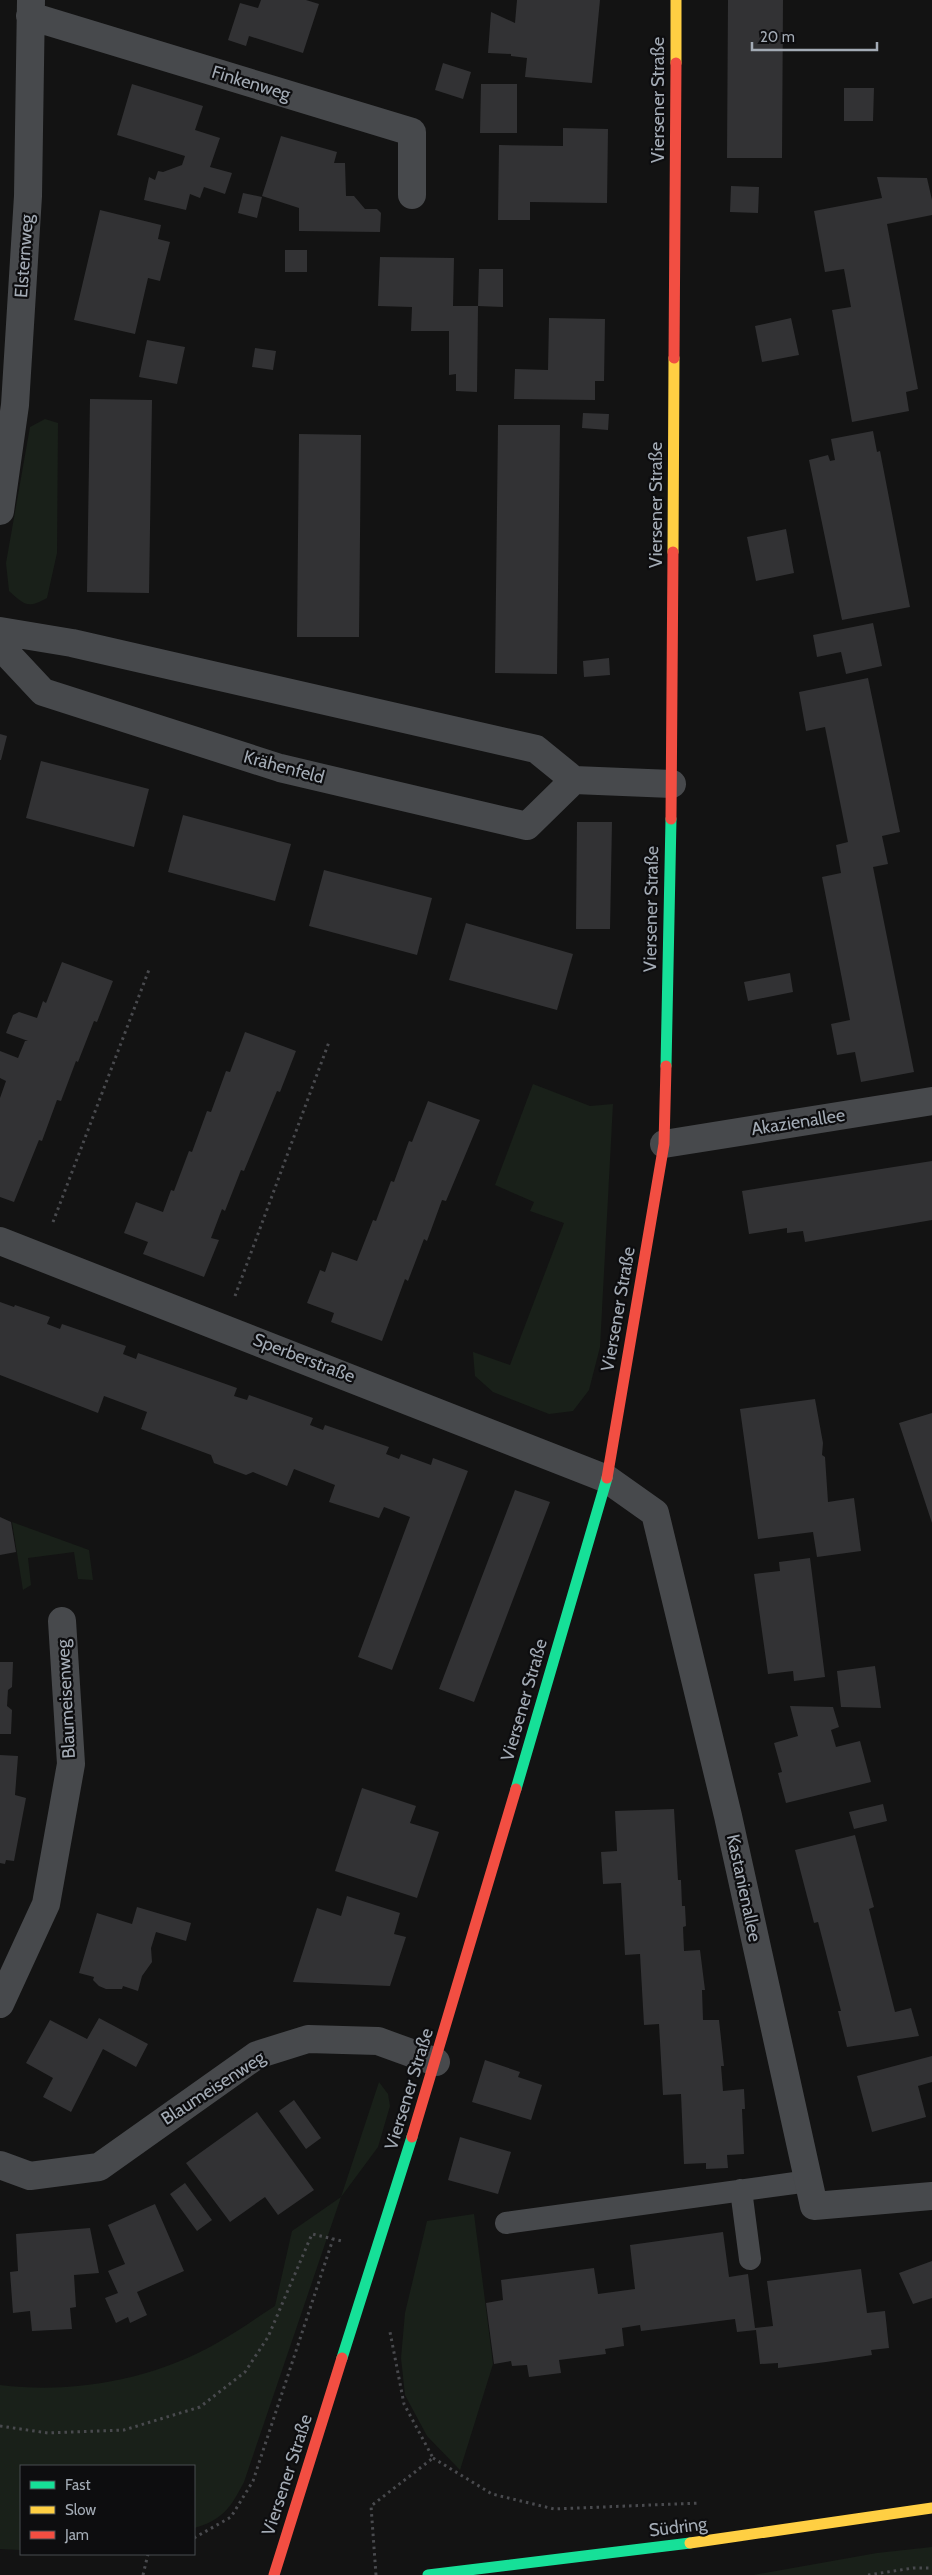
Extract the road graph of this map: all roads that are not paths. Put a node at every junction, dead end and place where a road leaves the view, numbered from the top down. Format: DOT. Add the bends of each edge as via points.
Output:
graph roads {
  1 [pos="676,0"];
  2 [pos="30,8"];
  3 [pos="412,195"];
  4 [pos="0,511"];
  5 [pos="0,631"];
  6 [pos="0,646"];
  7 [pos="574,780"];
  8 [pos="672,784"];
  9 [pos="932,1101"];
  10 [pos="664,1144"];
  11 [pos="0,1241"];
  12 [pos="606,1479"];
  13 [pos="62,1621"];
  14 [pos="0,2004"];
  15 [pos="436,2062"];
  16 [pos="0,2166"];
  17 [pos="809,2181"];
  18 [pos="741,2190"];
  19 [pos="932,2196"];
  20 [pos="506,2224"];
  21 [pos="750,2259"];
  22 [pos="932,2508"];
  23 [pos="274,2575"];
  24 [pos="428,2575"];
  1 -- 8 [label="street, Viersener Straße"];
  2 -- 3 [label="street, Finkenweg" via="412,132"];
  2 -- 4 [label="street, Elsternweg" via="28,196 15,405"];
  5 -- 7 [label="street" via="72,643 536,749"];
  6 -- 7 [label="street, Krähenfeld" via="43,692 280,768 527,826"];
  7 -- 8 [label="street"];
  8 -- 10 [label="street, Viersener Straße"];
  9 -- 10 [label="street, Akazienallee"];
  10 -- 12 [label="street, Viersener Straße"];
  11 -- 12 [label="street, Sperberstraße"];
  12 -- 15 [label="street, Viersener Straße"];
  12 -- 17 [label="street, Kastanienallee" via="655,1513 728,1816"];
  13 -- 14 [label="street, Blaumeisenweg" via="69,1773 46,1904"];
  15 -- 16 [label="street, Blaumeisenweg" via="378,2041 308,2039 257,2055 98,2166 30,2176"];
  15 -- 23 [label="street, Viersener Straße"];
  17 -- 18 [label="lane"];
  17 -- 19 [label="street, Kastanienallee" via="814,2206"];
  18 -- 20 [label="lane"];
  18 -- 21 [label="lane"];
  22 -- 24 [label="street, Südring" via="708,2541"];
}
